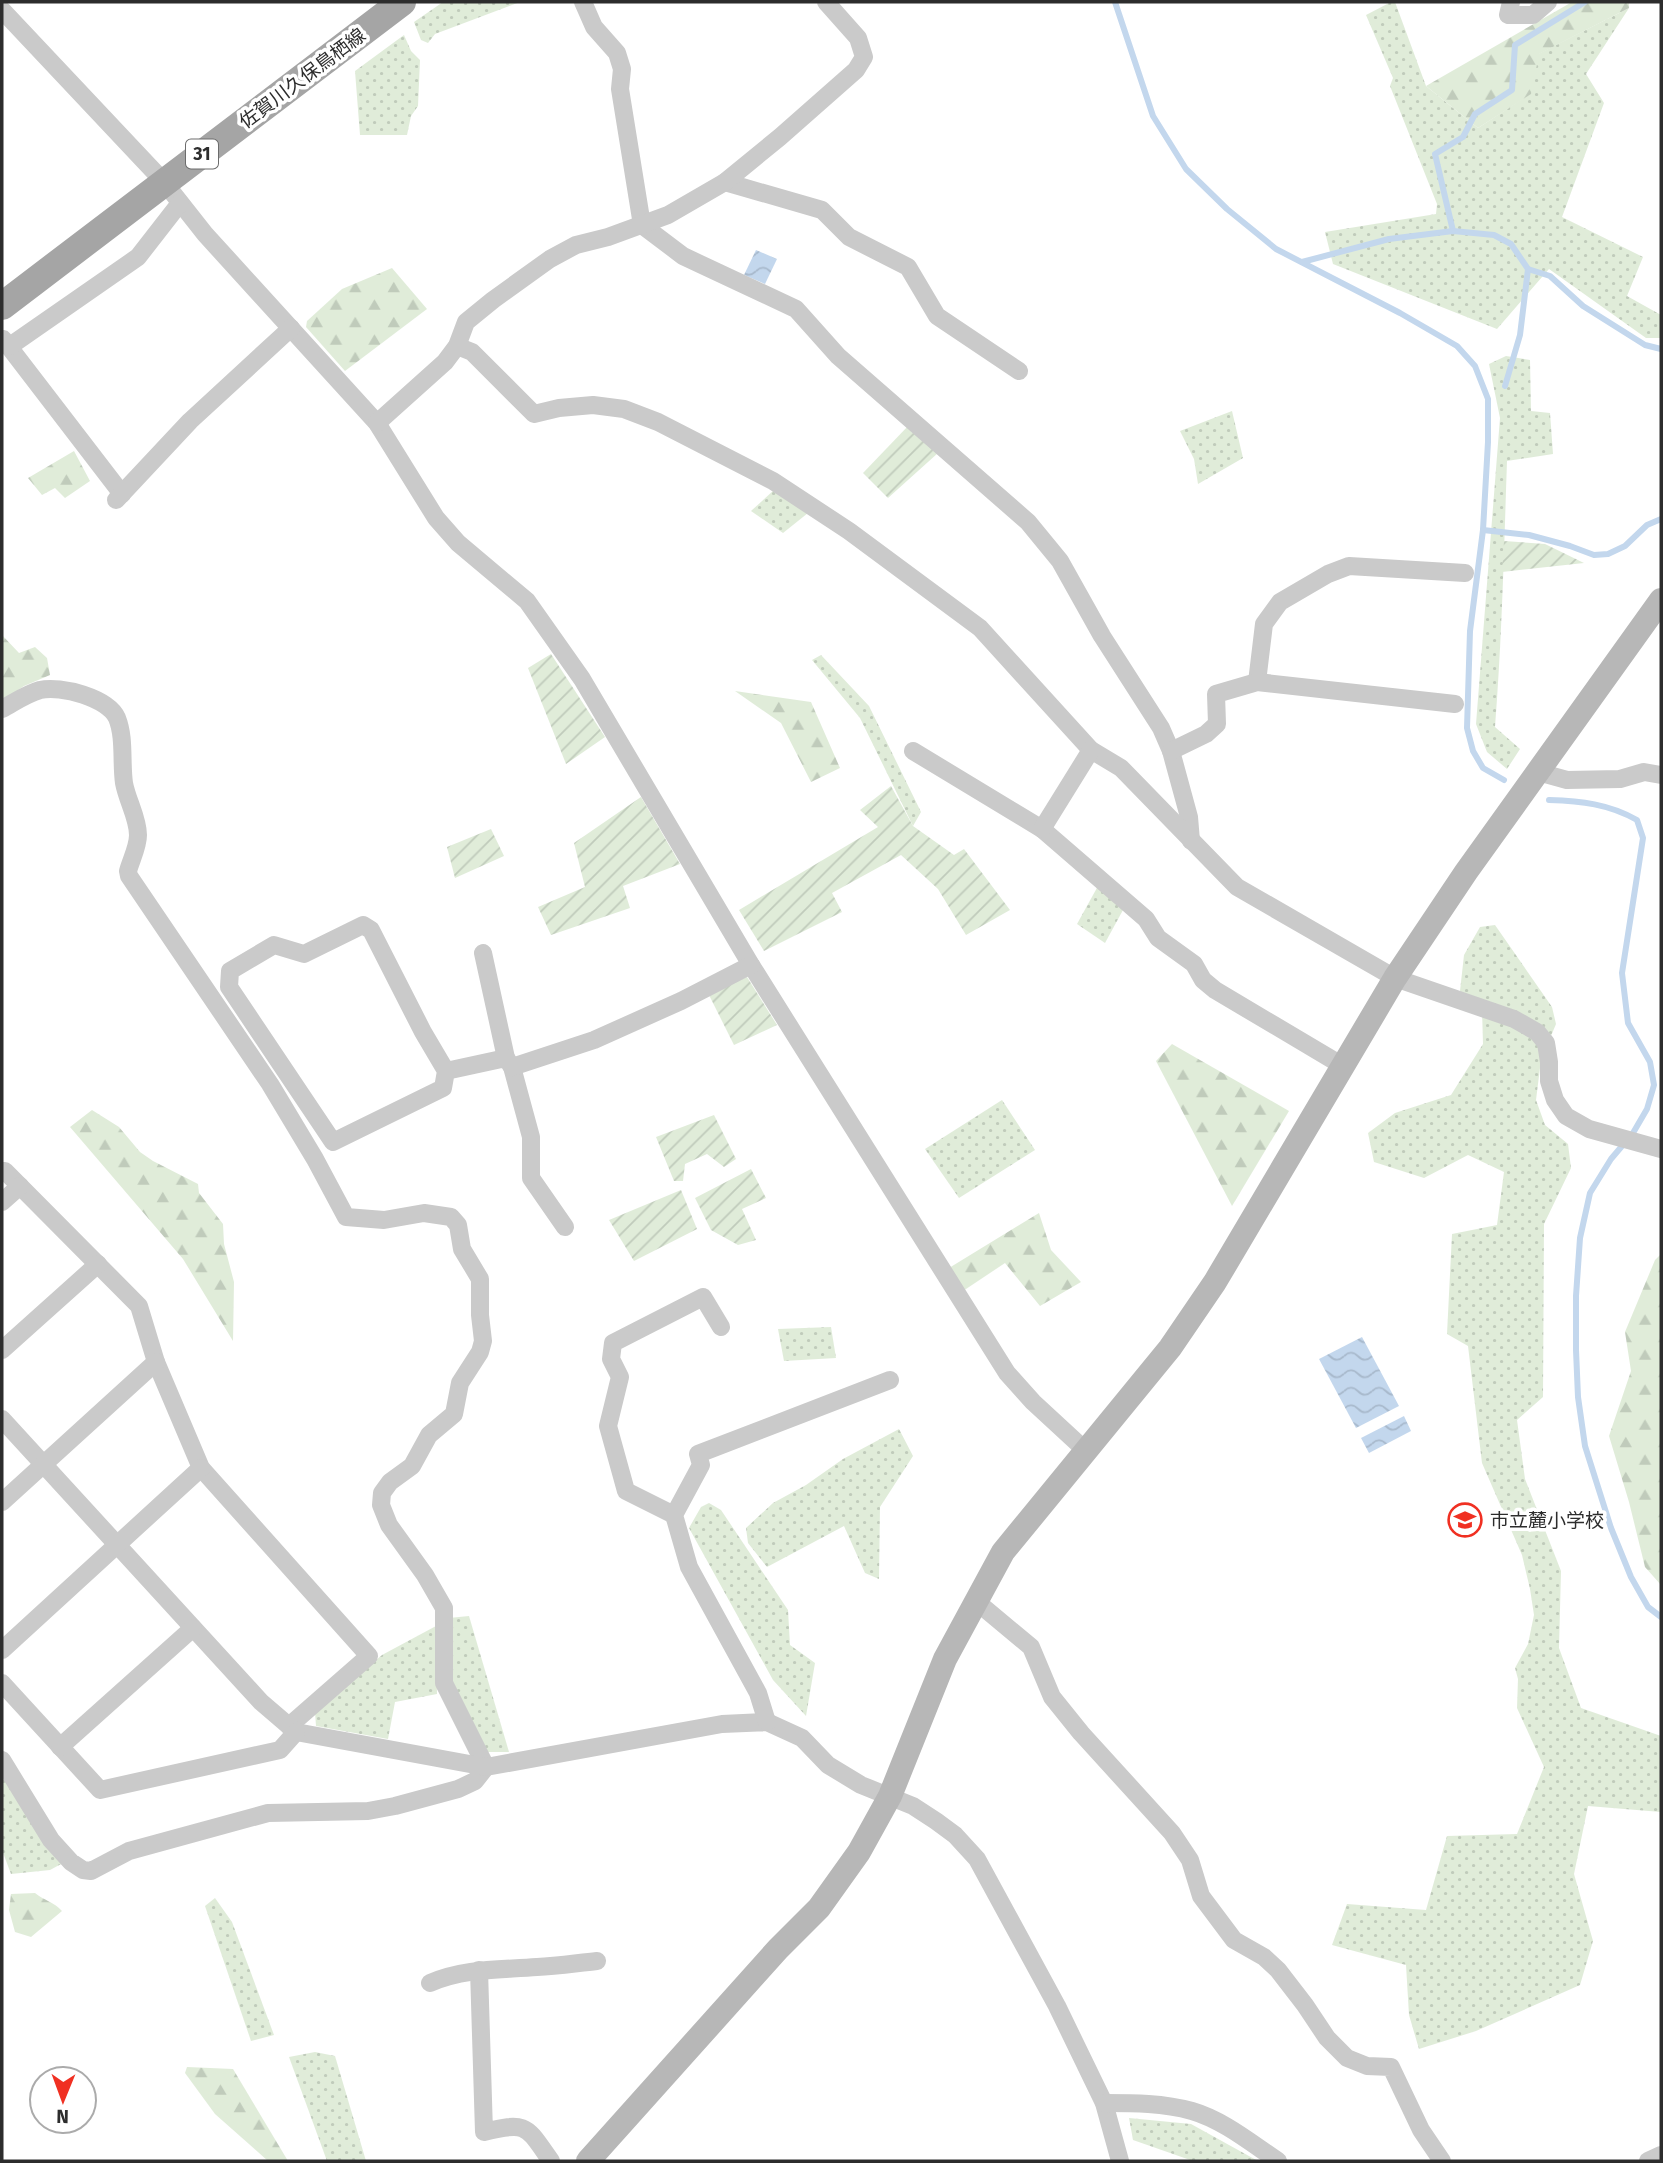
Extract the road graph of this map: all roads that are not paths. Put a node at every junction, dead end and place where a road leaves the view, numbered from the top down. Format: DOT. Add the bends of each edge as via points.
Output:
graph roads {
  1 [pos="402,2"];
  2 [pos="583,2"];
  3 [pos="827,2"];
  4 [pos="1511,2"];
  5 [pos="1548,2"];
  6 [pos="2,10"];
  7 [pos="725,182"];
  8 [pos="172,192"];
  9 [pos="642,225"];
  10 [pos="2,306"];
  11 [pos="291,328"];
  12 [pos="6,342"];
  13 [pos="457,346"];
  14 [pos="1019,371"];
  15 [pos="377,423"];
  16 [pos="1465,573"];
  17 [pos="1661,600"];
  18 [pos="1257,682"];
  19 [pos="1455,704"];
  20 [pos="2,709"];
  21 [pos="1091,750"];
  22 [pos="913,751"];
  23 [pos="1171,751"];
  24 [pos="1538,772"];
  25 [pos="1661,775"];
  26 [pos="1042,829"];
  27 [pos="1191,841"];
  28 [pos="483,953"];
  29 [pos="751,965"];
  30 [pos="1395,978"];
  31 [pos="509,1063"];
  32 [pos="1343,1066"];
  33 [pos="446,1071"];
  34 [pos="1657,1148"];
  35 [pos="2,1171"];
  36 [pos="20,1186"];
  37 [pos="2,1202"];
  38 [pos="565,1227"];
  39 [pos="98,1264"];
  40 [pos="722,1326"];
  41 [pos="2,1350"];
  42 [pos="156,1362"];
  43 [pos="890,1380"];
  44 [pos="2,1419"];
  45 [pos="1085,1450"];
  46 [pos="44,1464"];
  47 [pos="201,1468"];
  48 [pos="2,1502"];
  49 [pos="674,1515"];
  50 [pos="117,1545"];
  51 [pos="977,1602"];
  52 [pos="193,1628"];
  53 [pos="2,1650"];
  54 [pos="2,1684"];
  55 [pos="767,1722"];
  56 [pos="293,1729"];
  57 [pos="60,1747"];
  58 [pos="2,1760"];
  59 [pos="486,1767"];
  60 [pos="890,1796"];
  61 [pos="597,1961"];
  62 [pos="479,1970"];
  63 [pos="430,1983"];
  64 [pos="1104,2103"];
  65 [pos="1661,2155"];
  66 [pos="551,2161"];
  67 [pos="589,2161"];
  68 [pos="1120,2161"];
  69 [pos="1278,2161"];
  70 [pos="1441,2161"];
  71 [pos="1647,2161"];
  1 -- 8 [label="main road, 佐賀川久保鳥栖線 / 31"];
  2 -- 9 [label="street" via="594,27 617,53 622,69 620,89"];
  3 -- 7 [label="street" via="858,38 864,57 856,70"];
  4 -- 5 [label="street" via="1508,15 1532,15"];
  6 -- 8 [label="street"];
  7 -- 9 [label="street"];
  7 -- 14 [label="street" via="822,209 849,237 908,267 936,316"];
  8 -- 10 [label="main road, 佐賀川久保鳥栖線 / 31"];
  8 -- 11 [label="street"];
  8 -- 12 [label="street" via="138,257"];
  9 -- 13 [label="street" via="576,245 550,259 466,322"];
  9 -- 23 [label="street" via="683,256 796,309 838,356 1028,522 1060,561"];
  11 -- 12 [label="street" via="190,421 119,497"];
  11 -- 15 [label="street"];
  13 -- 15 [label="street"];
  13 -- 21 [label="street" via="472,352 534,414 593,405 624,409 784,488 859,537 980,628"];
  15 -- 29 [label="street" via="436,518 458,543 527,601 582,679"];
  16 -- 18 [label="street" via="1349,566 1328,574 1280,602 1264,624"];
  17 -- 24 [label="street"];
  18 -- 19 [label="street"];
  18 -- 23 [label="street" via="1216,694 1217,724"];
  20 -- 59 [label="street" via="27,694 52,688 96,699 109,708 117,718 124,783 138,831 129,876 270,1084 346,1217 384,1220 438,1213 451,1217 457,1225 462,1249 480,1279 483,1341 460,1383 454,1414 429,1435 412,1466 390,1482 381,1505 444,1608 444,1683"];
  21 -- 26 [label="street"];
  21 -- 27 [label="street" via="1121,768"];
  22 -- 26 [label="street"];
  23 -- 27 [label="street"];
  24 -- 25 [label="street" via="1567,780 1620,779 1644,772"];
  24 -- 30 [label="street"];
  26 -- 32 [label="street" via="1146,919 1158,938 1194,964 1215,990"];
  27 -- 30 [label="street" via="1237,887"];
  28 -- 31 [label="street"];
  29 -- 31 [label="street" via="594,1040"];
  29 -- 45 [label="street" via="1007,1373"];
  30 -- 32 [label="street"];
  30 -- 34 [label="street" via="1514,1019 1537,1032 1546,1043 1555,1100 1566,1116 1589,1129"];
  31 -- 33 [label="street"];
  31 -- 38 [label="street" via="531,1137 531,1178"];
  32 -- 45 [label="street" via="1215,1282 1170,1348"];
  33 -- 33 [label="street" via="372,930 363,925 304,954 274,946 230,971 229,987 333,1142 443,1088"];
  35 -- 36 [label="street"];
  36 -- 37 [label="street"];
  36 -- 39 [label="street"];
  39 -- 41 [label="street"];
  39 -- 42 [label="street" via="139,1306"];
  40 -- 49 [label="street" via="703,1297 613,1343 611,1359 620,1377 608,1426 626,1491"];
  42 -- 46 [label="street"];
  42 -- 47 [label="street"];
  43 -- 49 [label="street" via="698,1454 701,1465"];
  44 -- 46 [label="street"];
  45 -- 51 [label="street" via="1003,1552"];
  46 -- 48 [label="street"];
  46 -- 50 [label="street"];
  47 -- 50 [label="street"];
  47 -- 56 [label="street" via="369,1656"];
  49 -- 55 [label="street" via="689,1567 758,1693"];
  50 -- 52 [label="street"];
  50 -- 53 [label="street"];
  51 -- 60 [label="street" via="946,1659"];
  51 -- 70 [label="street" via="1031,1647 1052,1697 1172,1833 1190,1860 1201,1896 1234,1940 1278,1970 1347,2059 1391,2067"];
  52 -- 56 [label="street" via="261,1702"];
  52 -- 57 [label="street"];
  54 -- 57 [label="street"];
  55 -- 59 [label="street" via="722,1724"];
  55 -- 60 [label="street" via="802,1738 828,1765"];
  56 -- 57 [label="street" via="280,1750 100,1790"];
  56 -- 59 [label="street"];
  58 -- 59 [label="street" via="51,1840 83,1871 129,1851 268,1813 368,1811 446,1792 475,1781"];
  60 -- 64 [label="street" via="936,1821 977,1858"];
  60 -- 67 [label="street" via="859,1852 819,1908"];
  61 -- 62 [label="street"];
  62 -- 63 [label="street"];
  62 -- 66 [label="street" via="484,2132 513,2125 530,2132"];
  64 -- 68 [label="street"];
  64 -- 69 [label="street" via="1147,2103 1194,2112 1225,2126"];
  65 -- 71 [label="street"];
}
